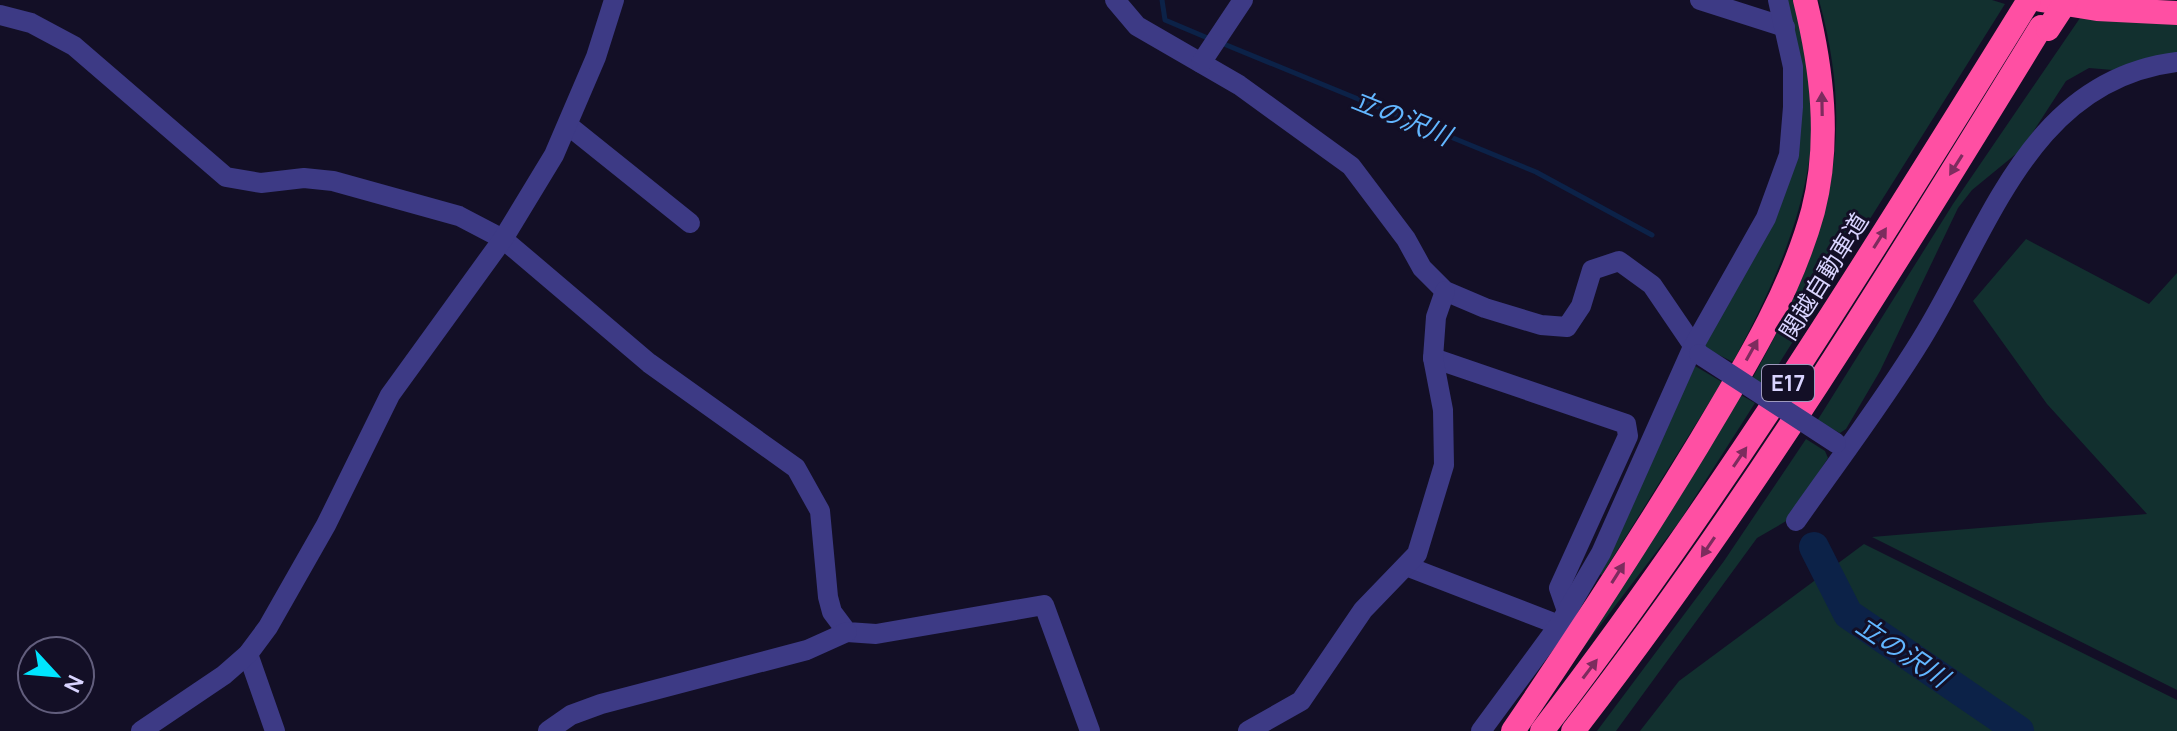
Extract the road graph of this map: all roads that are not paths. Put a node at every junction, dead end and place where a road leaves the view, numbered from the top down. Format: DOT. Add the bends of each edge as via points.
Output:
graph roads {
  1 [pos="614,0"];
  2 [pos="1115,0"];
  3 [pos="1243,0"];
  4 [pos="1700,0"];
  5 [pos="1778,0"];
  6 [pos="1805,0"];
  7 [pos="2029,0"];
  8 [pos="2041,0"];
  9 [pos="2058,0"];
  10 [pos="2067,0"];
  11 [pos="2177,13"];
  12 [pos="0,15"];
  13 [pos="1785,27"];
  14 [pos="2045,28"];
  15 [pos="2177,62"];
  16 [pos="1201,63"];
  17 [pos="569,126"];
  18 [pos="690,223"];
  19 [pos="503,239"];
  20 [pos="1445,291"];
  21 [pos="1695,351"];
  22 [pos="1433,358"];
  23 [pos="1842,443"];
  24 [pos="1796,521"];
  25 [pos="1406,566"];
  26 [pos="1563,618"];
  27 [pos="847,632"];
  28 [pos="248,654"];
  29 [pos="141,731"];
  30 [pos="275,731"];
  31 [pos="548,731"];
  32 [pos="1090,731"];
  33 [pos="1248,731"];
  34 [pos="1481,731"];
  35 [pos="1513,731"];
  36 [pos="1542,731"];
  37 [pos="1573,731"];
  1 -- 17 [label="street"];
  2 -- 16 [label="street" via="1137,26"];
  3 -- 16 [label="street"];
  4 -- 13 [label="street"];
  5 -- 13 [label="street"];
  35 -- 6 [label="highway, one-way" via="1726,397 1772,314 1801,247 1819,177 1823,105"];
  36 -- 7 [label="highway, 関越自動車道 / E17, one-way" via="1670,562 1744,452"];
  8 -- 11 [label="highway"];
  9 -- 14 [label="highway, E17"];
  10 -- 14 [label="highway, bridge"];
  12 -- 19 [label="street" via="31,23 74,46 226,177 261,183 333,181 459,216"];
  13 -- 21 [label="street" via="1793,67 1789,155 1766,218"];
  14 -- 37 [label="highway, E17, one-way" via="1764,465"];
  15 -- 23 [label="street" via="2120,74 2038,138 1995,203 1921,340"];
  16 -- 20 [label="street" via="1351,166 1422,268"];
  17 -- 18 [label="street"];
  17 -- 19 [label="street"];
  19 -- 27 [label="street" via="649,363 796,468 820,511 828,597"];
  19 -- 28 [label="street" via="390,395 326,525"];
  20 -- 21 [label="street" via="1541,325 1567,327 1581,306 1592,270 1619,261 1652,285"];
  20 -- 22 [label="street" via="1436,317"];
  21 -- 23 [label="street, bridge"];
  21 -- 26 [label="street" via="1601,553"];
  22 -- 25 [label="street" via="1443,410 1444,465 1417,554"];
  22 -- 26 [label="street" via="1626,424 1628,436 1559,588"];
  23 -- 24 [label="street"];
  25 -- 26 [label="street"];
  25 -- 33 [label="street" via="1363,610 1301,701"];
  26 -- 34 [label="street"];
  27 -- 31 [label="street" via="807,650 601,704"];
  27 -- 32 [label="street" via="876,634 1044,605"];
  28 -- 29 [label="street"];
  28 -- 30 [label="street"];
}
